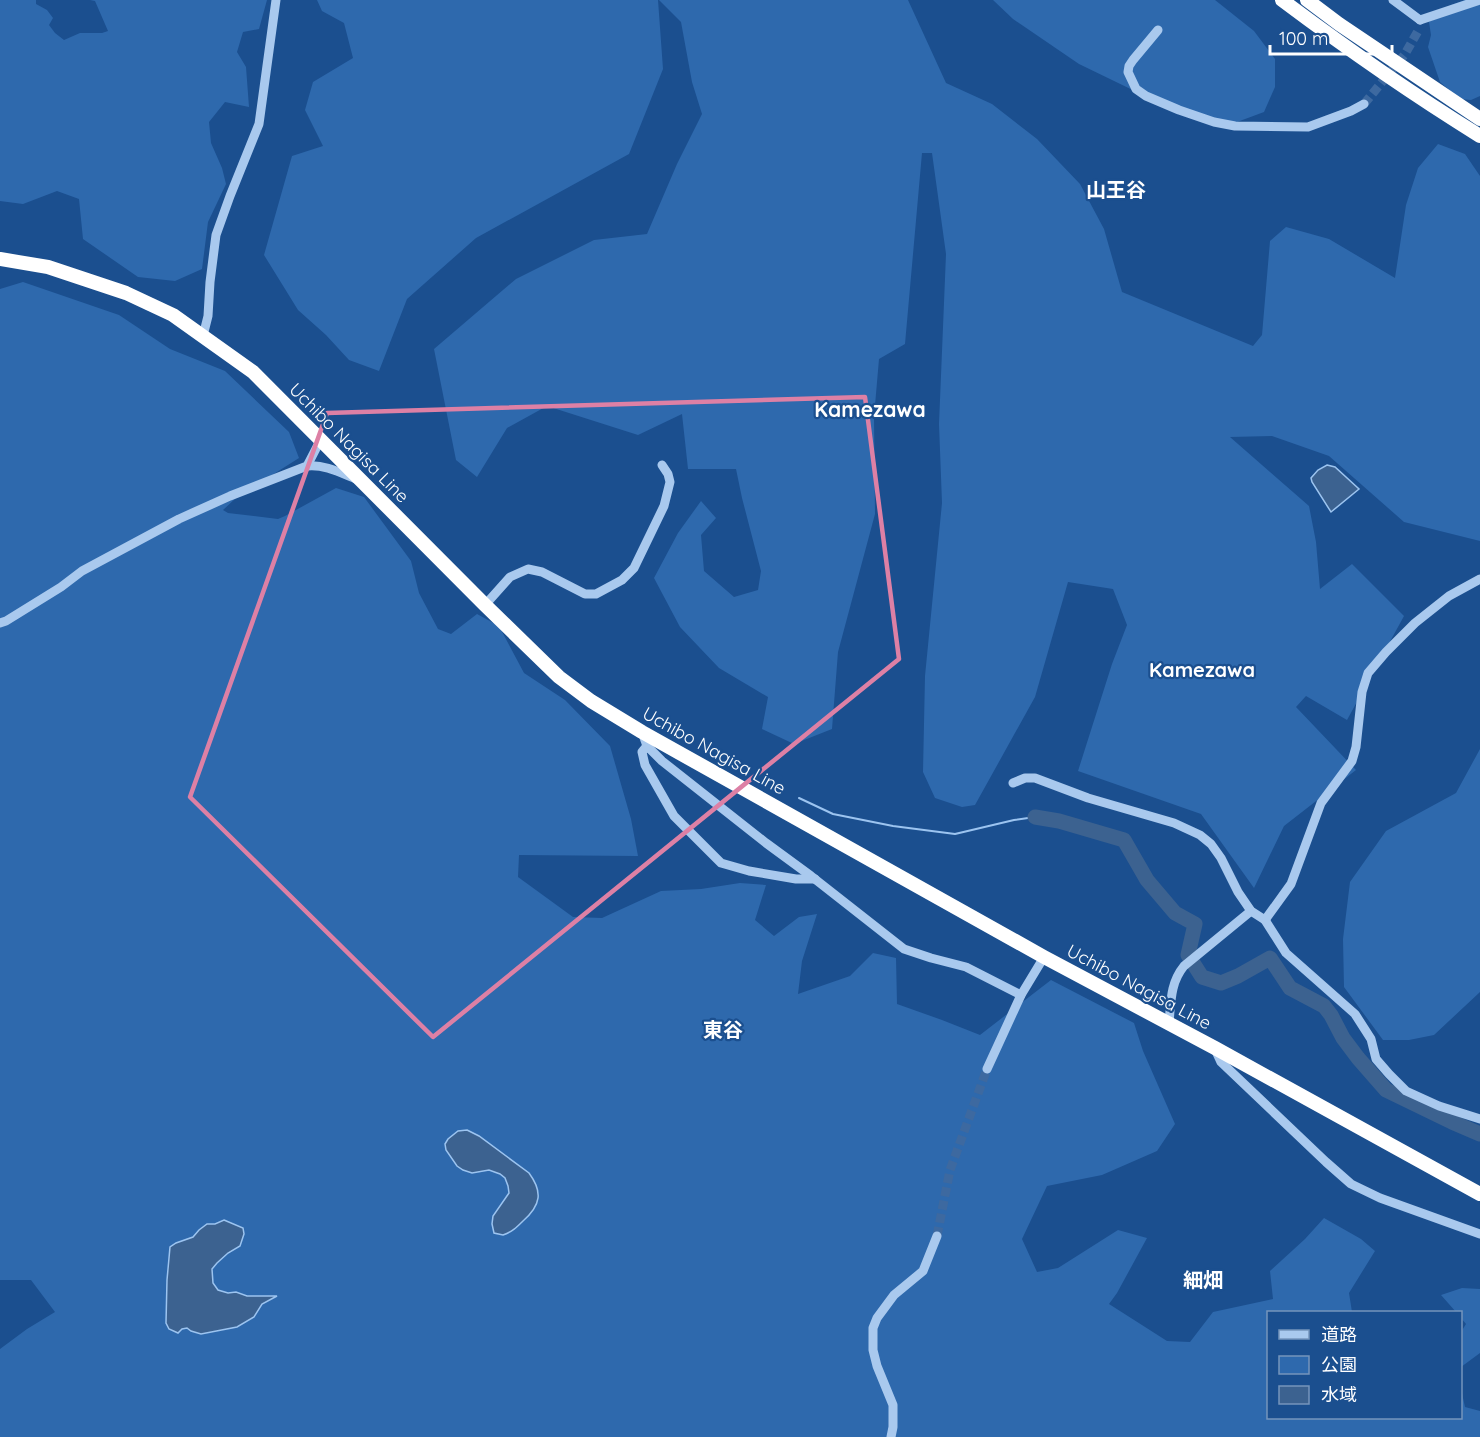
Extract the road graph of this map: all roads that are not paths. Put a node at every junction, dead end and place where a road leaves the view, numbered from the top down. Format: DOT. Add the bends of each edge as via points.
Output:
graph roads {
  1 [pos="276,0"];
  2 [pos="1282,0"];
  3 [pos="1306,0"];
  4 [pos="1393,0"];
  5 [pos="1480,0"];
  6 [pos="1420,20"];
  7 [pos="1158,30"];
  8 [pos="1418,31"];
  9 [pos="1364,104"];
  10 [pos="1480,119"];
  11 [pos="1480,136"];
  12 [pos="0,259"];
  13 [pos="203,336"];
  14 [pos="321,439"];
  15 [pos="662,465"];
  16 [pos="307,466"];
  17 [pos="363,482"];
  18 [pos="1480,579"];
  19 [pos="485,605"];
  20 [pos="0,623"];
  21 [pos="644,739"];
  22 [pos="1013,783"];
  23 [pos="815,879"];
  24 [pos="1251,911"];
  25 [pos="1265,920"];
  26 [pos="1044,957"];
  27 [pos="1020,995"];
  28 [pos="1169,1023"];
  29 [pos="1215,1048"];
  30 [pos="987,1069"];
  31 [pos="1480,1119"];
  32 [pos="1480,1194"];
  33 [pos="1480,1234"];
  34 [pos="937,1236"];
  35 [pos="891,1437"];
  1 -- 13 [label="street" via="259,124 216,235"];
  2 -- 11 [label="highway"];
  3 -- 10 [label="highway"];
  4 -- 6 [label="street"];
  5 -- 6 [label="street"];
  6 -- 8 [label="street"];
  7 -- 9 [label="street" via="1128,72 1136,89 1179,110 1235,126 1308,127"];
  12 -- 13 [label="highway, Uchibo Nagisa Line" via="48,267 126,293 173,315"];
  13 -- 14 [label="highway, Uchibo Nagisa Line" via="253,372"];
  14 -- 16 [label="street"];
  14 -- 17 [label="highway, Uchibo Nagisa Line"];
  15 -- 19 [label="street" via="670,482 664,506 634,568 622,580 596,594 585,594 528,569 510,578"];
  16 -- 17 [label="street"];
  16 -- 20 [label="street" via="179,519 82,571"];
  17 -- 19 [label="highway, Uchibo Nagisa Line"];
  18 -- 25 [label="street" via="1449,596 1415,623 1368,673 1352,761 1321,803 1291,884"];
  19 -- 21 [label="highway, Uchibo Nagisa Line" via="560,677"];
  21 -- 23 [label="street" via="662,761"];
  21 -- 23 [label="street" via="645,765 674,816 721,863 796,879"];
  21 -- 26 [label="highway, Uchibo Nagisa Line"];
  22 -- 24 [label="street" via="1035,778 1200,835 1221,858"];
  23 -- 27 [label="street" via="904,949 966,968"];
  24 -- 25 [label="street"];
  24 -- 28 [label="street" via="1177,973 1171,991"];
  25 -- 31 [label="street" via="1286,953 1354,1014 1371,1039 1376,1059 1406,1091"];
  26 -- 27 [label="street"];
  26 -- 28 [label="highway, Uchibo Nagisa Line"];
  27 -- 30 [label="street"];
  28 -- 29 [label="highway, Uchibo Nagisa Line"];
  29 -- 32 [label="highway, Uchibo Nagisa Line"];
  29 -- 33 [label="street" via="1221,1062 1351,1184"];
  34 -- 35 [label="street" via="923,1271 894,1295 873,1328 877,1366 893,1405"];
}
